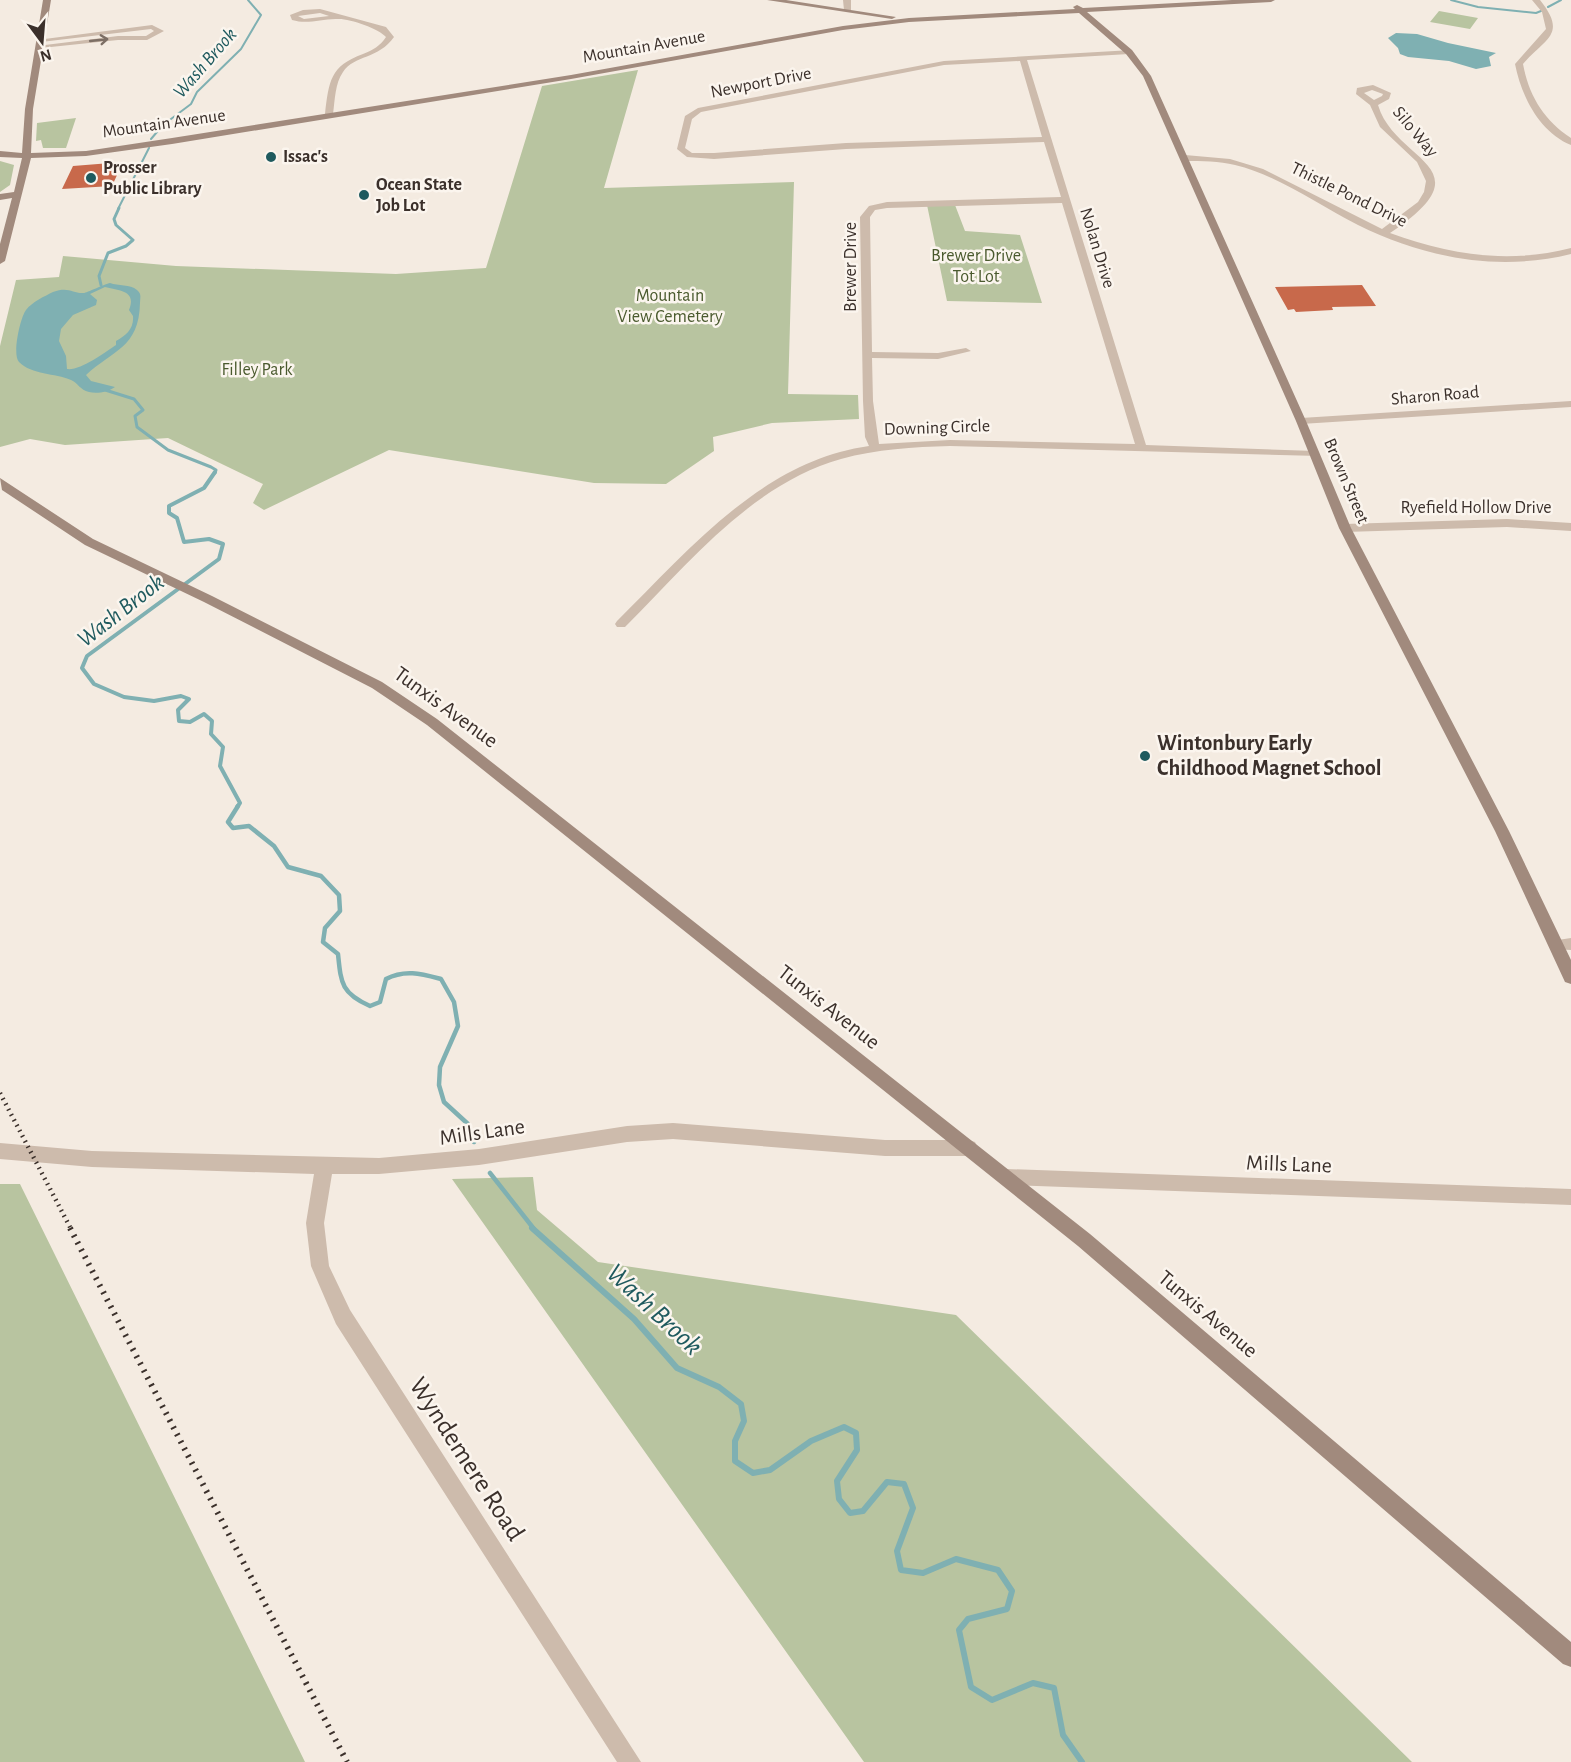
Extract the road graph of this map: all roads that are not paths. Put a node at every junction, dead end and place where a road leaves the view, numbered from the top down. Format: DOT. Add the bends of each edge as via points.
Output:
graph roads {
  1 [pos="47,0"];
  2 [pos="771,0"];
  3 [pos="847,0"];
  4 [pos="1070,0"];
  5 [pos="1271,0"];
  6 [pos="1536,0"];
  7 [pos="848,10"];
  8 [pos="1081,10"];
  9 [pos="336,17"];
  10 [pos="909,20"];
  11 [pos="41,43"];
  12 [pos="1130,52"];
  13 [pos="1023,59"];
  14 [pos="1374,104"];
  15 [pos="329,114"];
  16 [pos="1046,139"];
  17 [pos="1571,142"];
  18 [pos="0,154"];
  19 [pos="25,157"];
  20 [pos="1185,158"];
  21 [pos="18,194"];
  22 [pos="0,197"];
  23 [pos="1065,200"];
  24 [pos="1383,233"];
  25 [pos="1571,251"];
  26 [pos="0,261"];
  27 [pos="966,351"];
  28 [pos="868,355"];
  29 [pos="1571,404"];
  30 [pos="1301,421"];
  31 [pos="1141,447"];
  32 [pos="875,448"];
  33 [pos="1315,454"];
  34 [pos="0,482"];
  35 [pos="1571,527"];
  36 [pos="1345,528"];
  37 [pos="621,624"];
  38 [pos="1564,944"];
  39 [pos="1571,977"];
  40 [pos="969,1149"];
  41 [pos="0,1151"];
  42 [pos="324,1166"];
  43 [pos="1006,1177"];
  44 [pos="1571,1197"];
  45 [pos="1571,1656"];
  46 [pos="630,1762"];
  1 -- 11 [label="main road"];
  2 -- 7 [label="main road"];
  3 -- 7 [label="street"];
  4 -- 8 [label="main road, Brown Street"];
  5 -- 8 [label="main road, Mountain Avenue"];
  6 -- 17 [label="street" via="1549,14 1550,31 1519,64 1520,73 1535,111"];
  7 -- 10 [label="main road"];
  8 -- 10 [label="main road, Mountain Avenue"];
  8 -- 12 [label="main road, Brown Street"];
  9 -- 15 [label="street" via="382,29 390,37 376,52 338,72"];
  10 -- 15 [label="main road, Mountain Avenue"];
  11 -- 11 [label="street, one-way" via="147,38 160,31 152,27"];
  11 -- 19 [label="main road"];
  12 -- 13 [label="street, Newport Drive"];
  12 -- 20 [label="main road, Brown Street" via="1147,76"];
  13 -- 16 [label="street, Nolan Drive"];
  13 -- 16 [label="street, Newport Drive" via="944,63 698,110 688,118 681,149 690,155 714,156 846,146"];
  14 -- 24 [label="street, Silo Way" via="1379,119 1424,164 1429,177 1422,203"];
  15 -- 19 [label="main road, Mountain Avenue" via="109,150"];
  16 -- 23 [label="street, Nolan Drive"];
  18 -- 19 [label="main road, Mountain Avenue"];
  19 -- 21 [label="main road"];
  20 -- 24 [label="street, Thistle Pond Drive" via="1255,169"];
  20 -- 30 [label="main road, Brown Street"];
  21 -- 22 [label="main road"];
  21 -- 26 [label="main road"];
  23 -- 28 [label="street, Brewer Drive" via="873,208 864,217"];
  23 -- 31 [label="street, Nolan Drive"];
  24 -- 25 [label="street, Thistle Pond Drive" via="1468,257 1523,260"];
  27 -- 28 [label="street" via="938,356"];
  28 -- 32 [label="street, Brewer Drive" via="871,437"];
  29 -- 30 [label="street, Sharon Road"];
  30 -- 33 [label="main road, Brown Street"];
  31 -- 32 [label="street, Downing Circle" via="937,443"];
  31 -- 33 [label="street, Downing Circle"];
  32 -- 37 [label="street, Downing Circle" via="808,466 765,490 742,507"];
  33 -- 36 [label="main road, Brown Street"];
  34 -- 40 [label="main road, Tunxis Avenue" via="89,542 377,686 432,722"];
  35 -- 36 [label="street, Ryefield Hollow Drive" via="1498,524"];
  36 -- 38 [label="main road, Brown Street"];
  38 -- 39 [label="main road, Brown Street"];
  40 -- 42 [label="street, Mills Lane" via="885,1148 673,1131 433,1162"];
  40 -- 43 [label="main road, Tunxis Avenue"];
  41 -- 42 [label="street, Mills Lane" via="92,1159"];
  42 -- 46 [label="street, Wyndemere Road" via="315,1223 320,1266 343,1317"];
  43 -- 44 [label="street, Mills Lane"];
  43 -- 45 [label="main road, Tunxis Avenue"];
}
